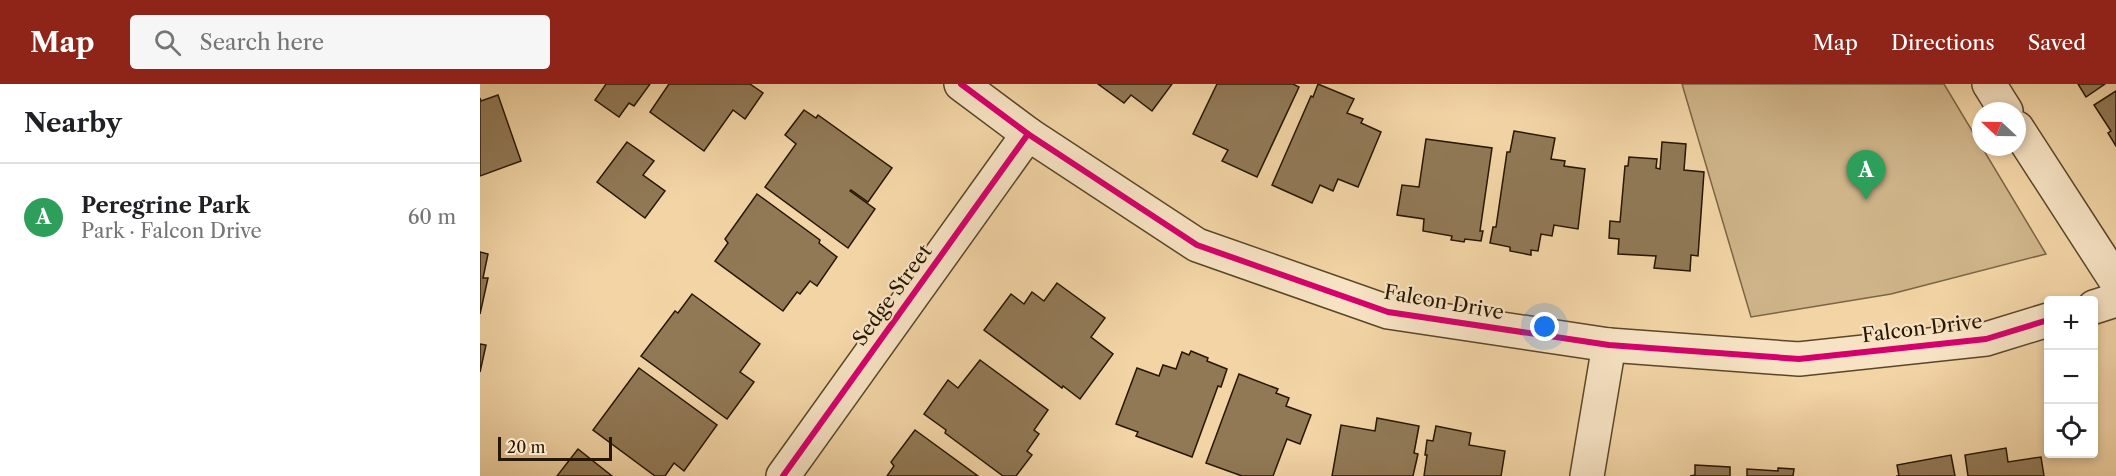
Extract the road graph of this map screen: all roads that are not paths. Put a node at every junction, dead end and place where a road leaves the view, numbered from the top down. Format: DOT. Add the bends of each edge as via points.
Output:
graph roads {
  1 [pos="961,84"];
  2 [pos="1989,84"];
  3 [pos="2000,102"];
  4 [pos="1028,134"];
  5 [pos="2026,142"];
  6 [pos="2116,281"];
  7 [pos="2116,300"];
  8 [pos="2098,306"];
  9 [pos="2044,322"];
  10 [pos="1609,345"];
  11 [pos="783,476"];
  12 [pos="1587,476"];
  1 -- 4 [label="street, Falcon Drive"];
  2 -- 3 [label="street"];
  4 -- 10 [label="street, Falcon Drive" via="1197,244 1388,312"];
  4 -- 11 [label="street, Sedge Street"];
  5 -- 6 [label="street"];
  7 -- 8 [label="street"];
  9 -- 10 [label="street, Falcon Drive" via="1986,339 1799,359"];
  10 -- 12 [label="street"];
}
